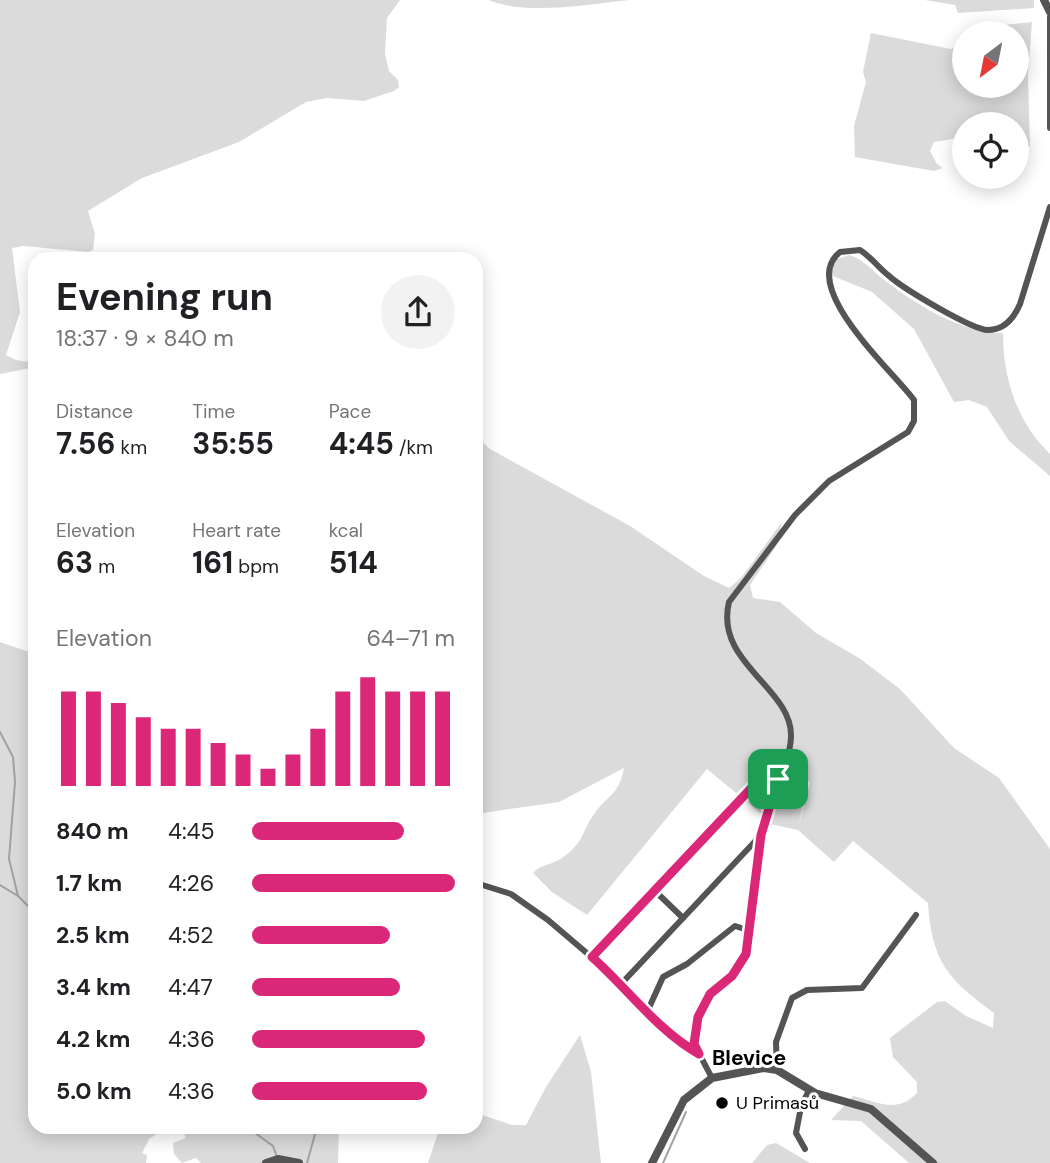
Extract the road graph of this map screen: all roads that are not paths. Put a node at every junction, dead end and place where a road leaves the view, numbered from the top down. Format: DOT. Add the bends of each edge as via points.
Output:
graph roads {
  1 [pos="1044,0"];
  2 [pos="1050,14"];
  3 [pos="1050,128"];
  4 [pos="1050,208"];
  5 [pos="778,779"];
  6 [pos="761,835"];
  7 [pos="483,885"];
  8 [pos="654,890"];
  9 [pos="916,915"];
  10 [pos="683,918"];
  11 [pos="751,931"];
  12 [pos="592,957"];
  13 [pos="622,983"];
  14 [pos="648,1010"];
  15 [pos="699,1054"];
  16 [pos="777,1070"];
  17 [pos="712,1078"];
  18 [pos="809,1090"];
  19 [pos="805,1149"];
  20 [pos="266,1163"];
  21 [pos="299,1163"];
  22 [pos="652,1163"];
  23 [pos="933,1163"];
  1 -- 2 [label="street"];
  2 -- 3 [label="street"];
  4 -- 5 [label="street" via="1020,304 1012,318 998,328 977,327 932,303 896,282 860,250 844,249 829,264 827,279 838,307 914,400 916,411 908,432 829,481 795,515 729,602 725,616 728,637 788,722 791,737"];
  5 -- 6 [label="street"];
  5 -- 8 [label="street" via="756,783"];
  6 -- 10 [label="street"];
  6 -- 11 [label="street"];
  7 -- 12 [label="street" via="511,894"];
  8 -- 10 [label="street"];
  8 -- 12 [label="street"];
  9 -- 16 [label="street" via="862,988 807,990 792,998 776,1042"];
  10 -- 13 [label="street"];
  11 -- 14 [label="street" via="735,926 663,977"];
  11 -- 15 [label="street" via="742,964 710,994 698,1017 694,1044"];
  12 -- 13 [label="street"];
  13 -- 14 [label="street"];
  14 -- 15 [label="street" via="676,1041"];
  15 -- 17 [label="street"];
  16 -- 17 [label="street" via="764,1068"];
  16 -- 18 [label="street"];
  17 -- 22 [label="street" via="684,1100"];
  18 -- 19 [label="street" via="796,1133"];
  18 -- 23 [label="street" via="871,1109"];
  20 -- 21 [label="street" via="278,1159"];
}
